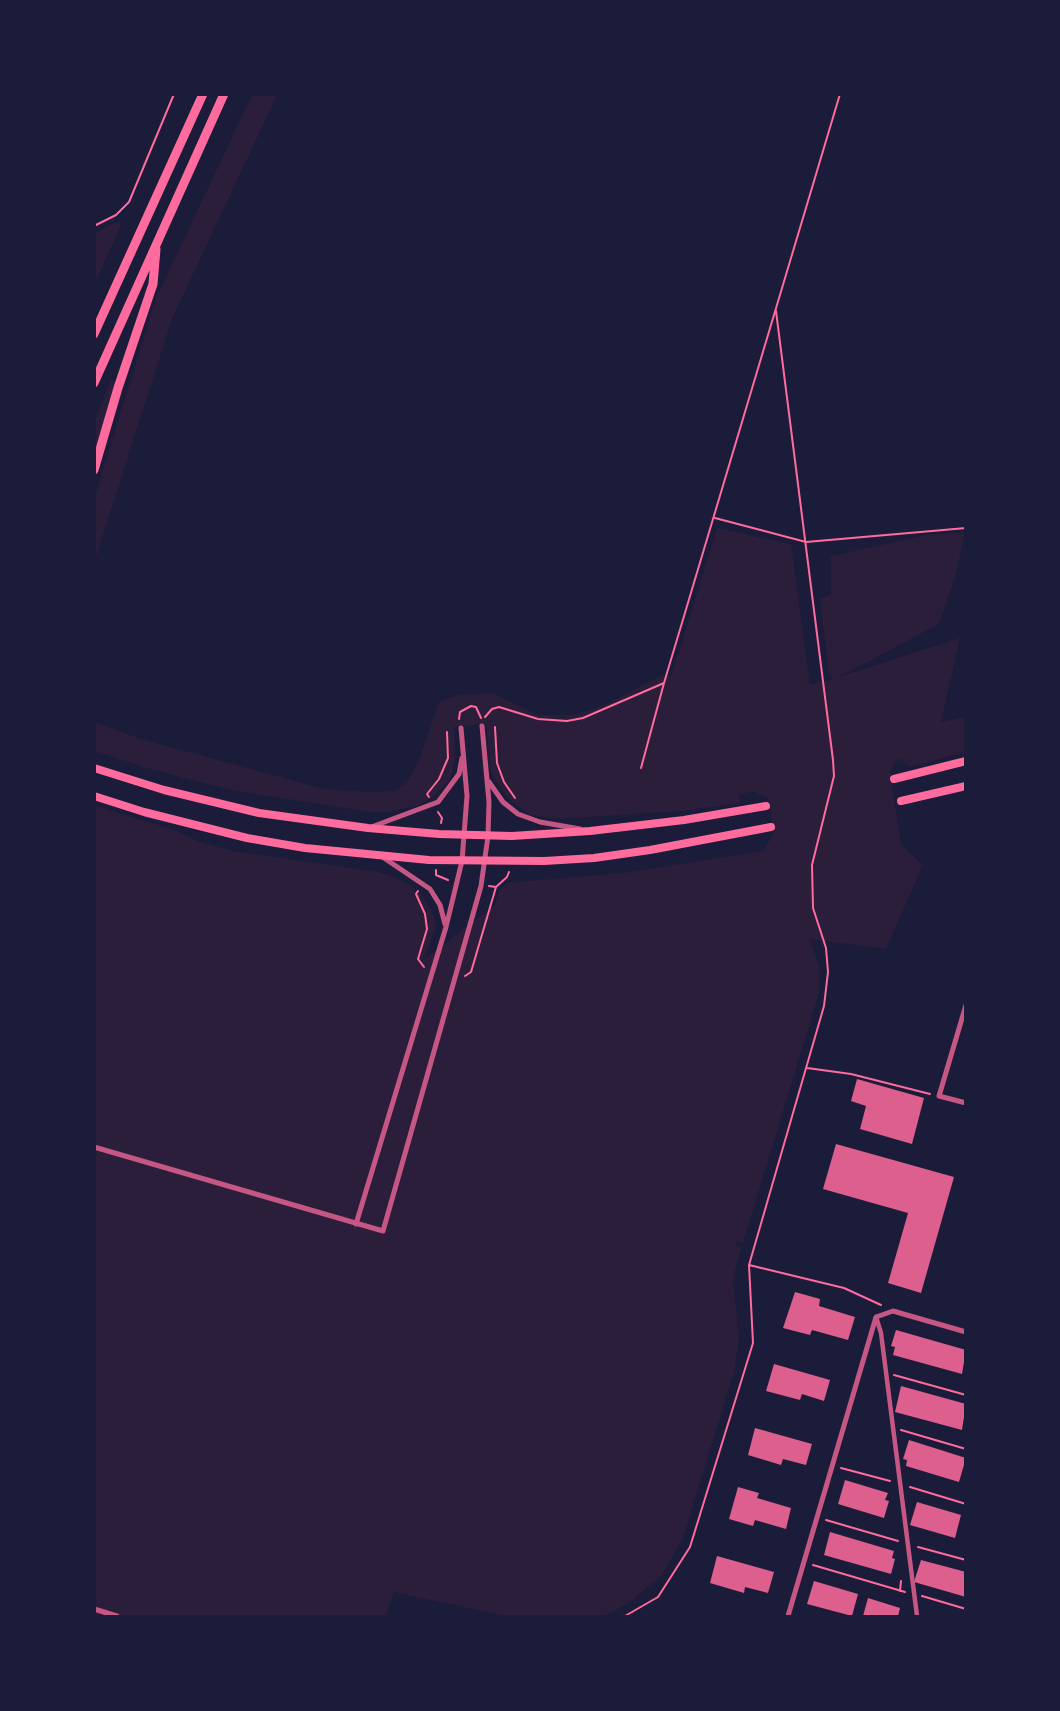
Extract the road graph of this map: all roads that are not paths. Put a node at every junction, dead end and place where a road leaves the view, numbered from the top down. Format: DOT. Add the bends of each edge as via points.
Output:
graph roads {
  1 [pos="203,94"];
  2 [pos="224,94"];
  3 [pos="157,241"];
  4 [pos="110,300"];
  5 [pos="94,320"];
  6 [pos="94,334"];
  7 [pos="94,383"];
  8 [pos="94,470"];
  9 [pos="482,726"];
  10 [pos="461,728"];
  11 [pos="464,754"];
  12 [pos="966,761"];
  13 [pos="94,768"];
  14 [pos="894,779"];
  15 [pos="488,780"];
  16 [pos="966,786"];
  17 [pos="94,796"];
  18 [pos="901,801"];
  19 [pos="766,806"];
  20 [pos="771,827"];
  21 [pos="368,828"];
  22 [pos="590,831"];
  23 [pos="466,835"];
  24 [pos="488,836"];
  25 [pos="384,858"];
  26 [pos="462,861"];
  27 [pos="485,862"];
  28 [pos="446,927"];
  29 [pos="966,1005"];
  30 [pos="966,1103"];
  31 [pos="94,1147"];
  32 [pos="356,1224"];
  33 [pos="876,1317"];
  34 [pos="966,1332"];
  35 [pos="94,1609"];
  36 [pos="117,1617"];
  37 [pos="788,1617"];
  38 [pos="917,1617"];
  1 -- 4 [label="highway"];
  2 -- 3 [label="highway"];
  3 -- 7 [label="highway"];
  3 -- 8 [label="highway" via="153,284"];
  4 -- 5 [label="highway"];
  4 -- 6 [label="highway"];
  9 -- 15 [label="street"];
  10 -- 11 [label="street"];
  11 -- 21 [label="street" via="459,774 438,802"];
  11 -- 23 [label="street"];
  12 -- 14 [label="main road"];
  13 -- 21 [label="main road" via="259,813"];
  15 -- 22 [label="street" via="502,802 518,814"];
  15 -- 24 [label="street"];
  16 -- 18 [label="main road"];
  17 -- 25 [label="main road" via="208,830 305,849"];
  19 -- 22 [label="main road"];
  20 -- 27 [label="main road" via="594,858"];
  21 -- 23 [label="main road"];
  22 -- 24 [label="main road"];
  23 -- 24 [label="main road"];
  23 -- 26 [label="street"];
  24 -- 27 [label="street"];
  25 -- 26 [label="main road"];
  25 -- 28 [label="street" via="425,884 440,905"];
  26 -- 27 [label="main road"];
  26 -- 28 [label="street"];
  27 -- 32 [label="street" via="383,1231"];
  28 -- 32 [label="street"];
  29 -- 30 [label="street" via="939,1096"];
  31 -- 32 [label="street"];
  33 -- 34 [label="street" via="893,1311"];
  33 -- 37 [label="street"];
  33 -- 38 [label="street"];
  35 -- 36 [label="street"];
}
